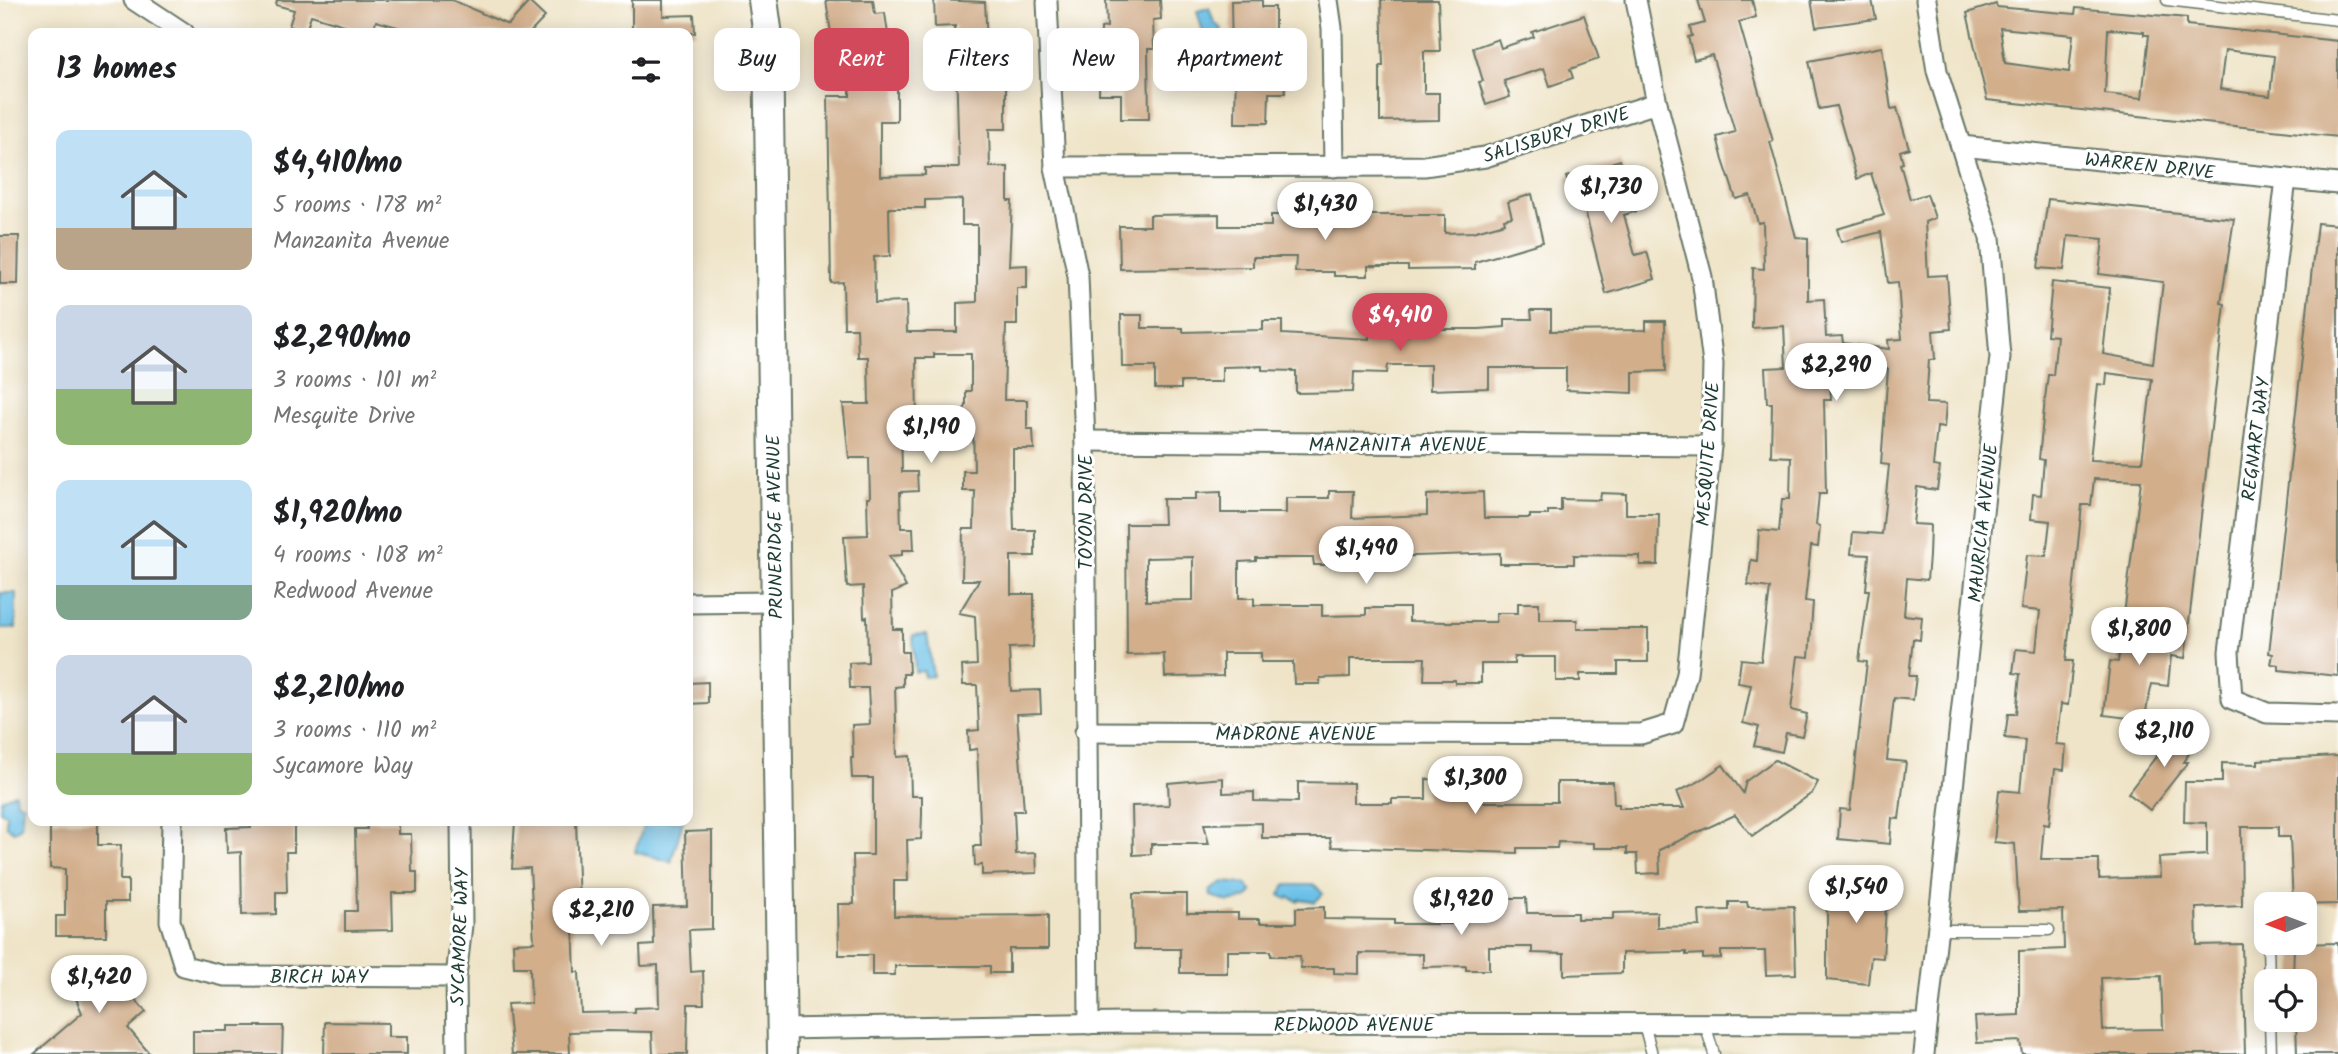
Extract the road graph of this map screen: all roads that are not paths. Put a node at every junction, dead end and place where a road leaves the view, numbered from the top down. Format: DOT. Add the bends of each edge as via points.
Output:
graph roads {
  1 [pos="134,0"];
  2 [pos="763,0"];
  3 [pos="1328,0"];
  4 [pos="1636,0"];
  5 [pos="1926,0"];
  6 [pos="2167,0"];
  7 [pos="1047,2"];
  8 [pos="2338,20"];
  9 [pos="176,28"];
  10 [pos="1657,103"];
  11 [pos="1961,146"];
  12 [pos="1055,167"];
  13 [pos="1334,167"];
  14 [pos="2286,179"];
  15 [pos="2338,184"];
  16 [pos="1085,441"];
  17 [pos="1711,446"];
  18 [pos="775,602"];
  19 [pos="693,603"];
  20 [pos="2338,715"];
  21 [pos="1673,724"];
  22 [pos="1086,732"];
  23 [pos="172,826"];
  24 [pos="461,826"];
  25 [pos="1937,930"];
  26 [pos="2049,930"];
  27 [pos="456,977"];
  28 [pos="1089,1024"];
  29 [pos="1644,1024"];
  30 [pos="1705,1024"];
  31 [pos="1927,1024"];
  32 [pos="2270,1032"];
  33 [pos="782,1041"];
  34 [pos="457,1054"];
  35 [pos="1652,1054"];
  36 [pos="1714,1054"];
  37 [pos="1924,1054"];
  38 [pos="2271,1054"];
  1 -- 9 [label="street"];
  2 -- 18 [label="main road, PRUNERIDGE AVENUE" via="768,36"];
  3 -- 13 [label="street"];
  4 -- 10 [label="street"];
  5 -- 11 [label="street, MAURICIA AVENUE" via="1937,71"];
  6 -- 8 [label="lane"];
  7 -- 12 [label="street, TOYON DRIVE"];
  10 -- 13 [label="street, SALISBURY DRIVE" via="1485,157 1424,166"];
  10 -- 17 [label="street, MESQUITE DRIVE" via="1702,277 1713,365"];
  11 -- 14 [label="street, WARREN DRIVE"];
  11 -- 25 [label="street, MAURICIA AVENUE" via="1990,238 2000,357"];
  12 -- 13 [label="street, SALISBURY DRIVE"];
  12 -- 16 [label="street, TOYON DRIVE" via="1078,276"];
  14 -- 15 [label="street, WARREN DRIVE"];
  14 -- 20 [label="street, REGNART WAY" via="2229,652 2232,699 2267,713"];
  16 -- 17 [label="street, MANZANITA AVENUE"];
  16 -- 22 [label="street, TOYON DRIVE"];
  17 -- 21 [label="street, MESQUITE DRIVE" via="1687,674"];
  18 -- 19 [label="street"];
  18 -- 33 [label="main road, PRUNERIDGE AVENUE"];
  21 -- 22 [label="street, MADRONE AVENUE" via="1641,734"];
  22 -- 28 [label="street, TOYON DRIVE"];
  23 -- 27 [label="street, BIRCH WAY" via="170,921 184,966 225,976"];
  24 -- 27 [label="street, SYCAMORE WAY" via="462,925"];
  25 -- 26 [label="lane"];
  25 -- 31 [label="street, MAURICIA AVENUE"];
  27 -- 34 [label="street, SYCAMORE WAY"];
  28 -- 29 [label="street, REDWOOD AVENUE"];
  28 -- 33 [label="street, REDWOOD AVENUE"];
  29 -- 30 [label="street, REDWOOD AVENUE"];
  29 -- 35 [label="lane"];
  30 -- 31 [label="street, REDWOOD AVENUE"];
  30 -- 36 [label="lane"];
  31 -- 37 [label="street, MAURICIA AVENUE"];
  32 -- 38 [label="lane"];
}
